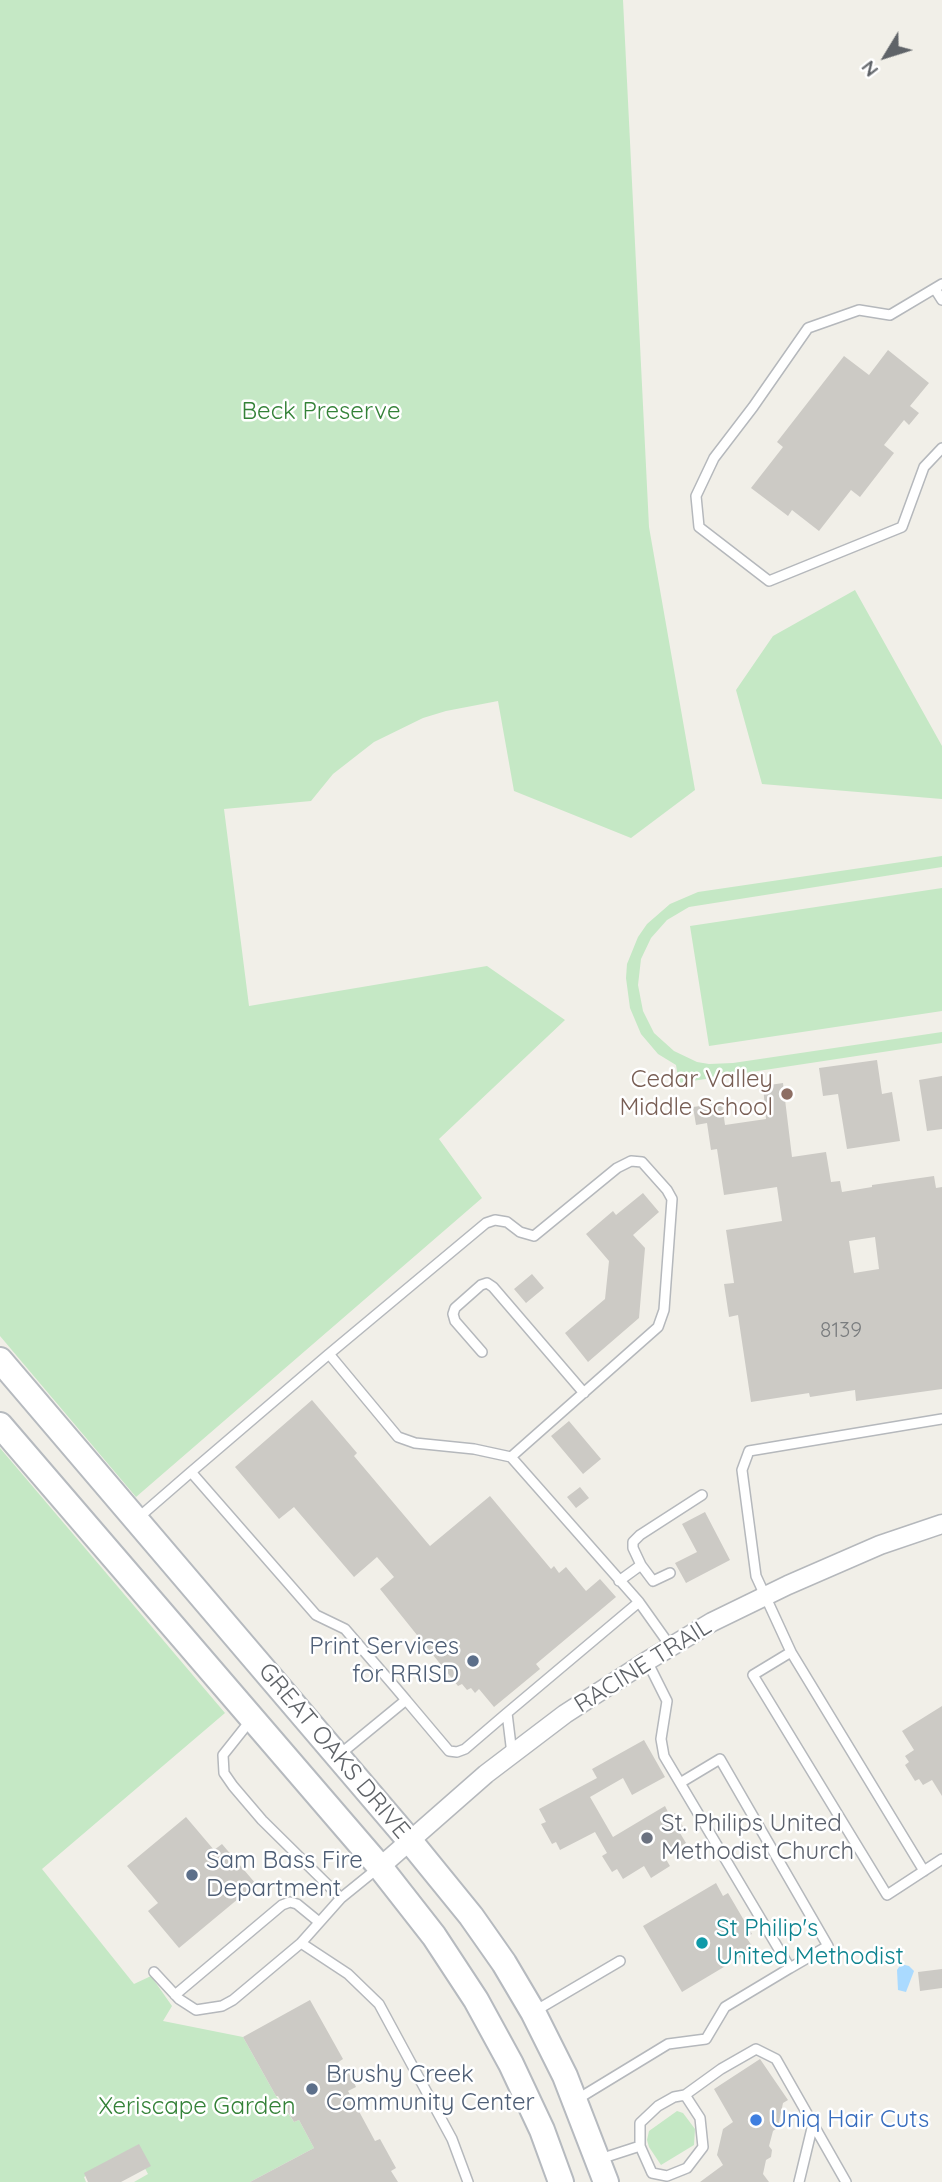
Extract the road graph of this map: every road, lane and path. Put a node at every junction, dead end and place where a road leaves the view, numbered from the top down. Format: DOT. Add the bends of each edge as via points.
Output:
graph roads {
  1 [pos="938,286"];
  2 [pos="942,300"];
  3 [pos="942,448"];
  4 [pos="482,1352"];
  5 [pos="329,1354"];
  6 [pos="0,1360"];
  7 [pos="584,1393"];
  8 [pos="942,1419"];
  9 [pos="0,1424"];
  10 [pos="511,1457"];
  11 [pos="191,1472"];
  12 [pos="702,1496"];
  13 [pos="137,1519"];
  14 [pos="942,1524"];
  15 [pos="641,1565"];
  16 [pos="670,1573"];
  17 [pos="619,1581"];
  18 [pos="764,1596"];
  19 [pos="639,1602"];
  20 [pos="671,1647"];
  21 [pos="791,1652"];
  22 [pos="647,1661"];
  23 [pos="406,1700"];
  24 [pos="507,1713"];
  25 [pos="251,1720"];
  26 [pos="512,1754"];
  27 [pos="338,1756"];
  28 [pos="680,1783"];
  29 [pos="410,1841"];
  30 [pos="942,1859"];
  31 [pos="380,1867"];
  32 [pos="924,1871"];
  33 [pos="341,1898"];
  34 [pos="319,1922"];
  35 [pos="301,1943"];
  36 [pos="620,1961"];
  37 [pos="790,1968"];
  38 [pos="154,1972"];
  39 [pos="175,1995"];
  40 [pos="533,2012"];
  41 [pos="685,2095"];
  42 [pos="575,2101"];
  43 [pos="813,2124"];
  44 [pos="640,2146"];
  45 [pos="602,2171"];
  46 [pos="468,2182"];
  47 [pos="561,2182"];
  48 [pos="799,2182"];
  49 [pos="846,2182"];
  1 -- 2 [label="lane"];
  1 -- 3 [label="lane" via="890,315 859,310 808,328 714,458 696,496 699,527 769,581 902,527 925,467"];
  4 -- 7 [label="lane" via="453,1314 487,1283"];
  5 -- 7 [label="lane" via="486,1223 507,1222 534,1236 617,1167 642,1162 672,1199 664,1310 650,1337"];
  5 -- 10 [label="lane" via="398,1437"];
  5 -- 11 [label="lane"];
  6 -- 13 [label="street, GREAT OAKS DRIVE"];
  7 -- 10 [label="lane"];
  8 -- 18 [label="lane" via="750,1451 742,1470 745,1502 756,1576"];
  9 -- 25 [label="street, GREAT OAKS DRIVE"];
  10 -- 17 [label="lane"];
  11 -- 13 [label="lane"];
  11 -- 23 [label="lane" via="316,1615 345,1629"];
  12 -- 15 [label="lane" via="633,1542"];
  13 -- 27 [label="street, GREAT OAKS DRIVE"];
  14 -- 18 [label="street, RACINE TRAIL" via="880,1545"];
  15 -- 16 [label="lane" via="653,1581"];
  15 -- 17 [label="lane"];
  17 -- 19 [label="lane"];
  18 -- 20 [label="street, RACINE TRAIL"];
  18 -- 21 [label="lane"];
  19 -- 20 [label="lane"];
  19 -- 24 [label="lane"];
  20 -- 22 [label="street, RACINE TRAIL"];
  21 -- 32 [label="lane"];
  21 -- 32 [label="lane" via="753,1675 887,1895"];
  22 -- 26 [label="street, RACINE TRAIL"];
  22 -- 28 [label="lane" via="667,1701 661,1739 664,1756"];
  23 -- 24 [label="lane" via="449,1751 465,1749"];
  23 -- 27 [label="lane"];
  24 -- 26 [label="lane"];
  25 -- 31 [label="street, GREAT OAKS DRIVE"];
  25 -- 33 [label="lane" via="223,1755 224,1773 262,1820"];
  26 -- 29 [label="street, RACINE TRAIL"];
  27 -- 29 [label="street, GREAT OAKS DRIVE"];
  28 -- 37 [label="lane"];
  28 -- 37 [label="lane" via="720,1759 828,1946"];
  29 -- 31 [label="street, RACINE TRAIL"];
  29 -- 40 [label="street, GREAT OAKS DRIVE" via="471,1916"];
  30 -- 32 [label="lane"];
  31 -- 33 [label="lane"];
  31 -- 47 [label="street, GREAT OAKS DRIVE" via="476,2000 542,2130"];
  33 -- 34 [label="lane"];
  34 -- 35 [label="lane"];
  34 -- 39 [label="lane" via="297,1904 282,1905"];
  35 -- 39 [label="lane" via="222,2006 196,2010"];
  35 -- 46 [label="lane" via="348,1974 379,2004 452,2139"];
  36 -- 40 [label="lane"];
  37 -- 42 [label="lane" via="725,2007 706,2039 668,2043"];
  38 -- 39 [label="lane"];
  40 -- 42 [label="street, GREAT OAKS DRIVE"];
  41 -- 43 [label="lane" via="756,2049 776,2059"];
  41 -- 44 [label="lane" via="658,2106 640,2123"];
  41 -- 44 [label="lane" via="700,2118 703,2147 687,2168 667,2176 653,2173"];
  42 -- 45 [label="street, GREAT OAKS DRIVE"];
  43 -- 48 [label="lane"];
  43 -- 49 [label="lane"];
  44 -- 45 [label="lane"];
}
